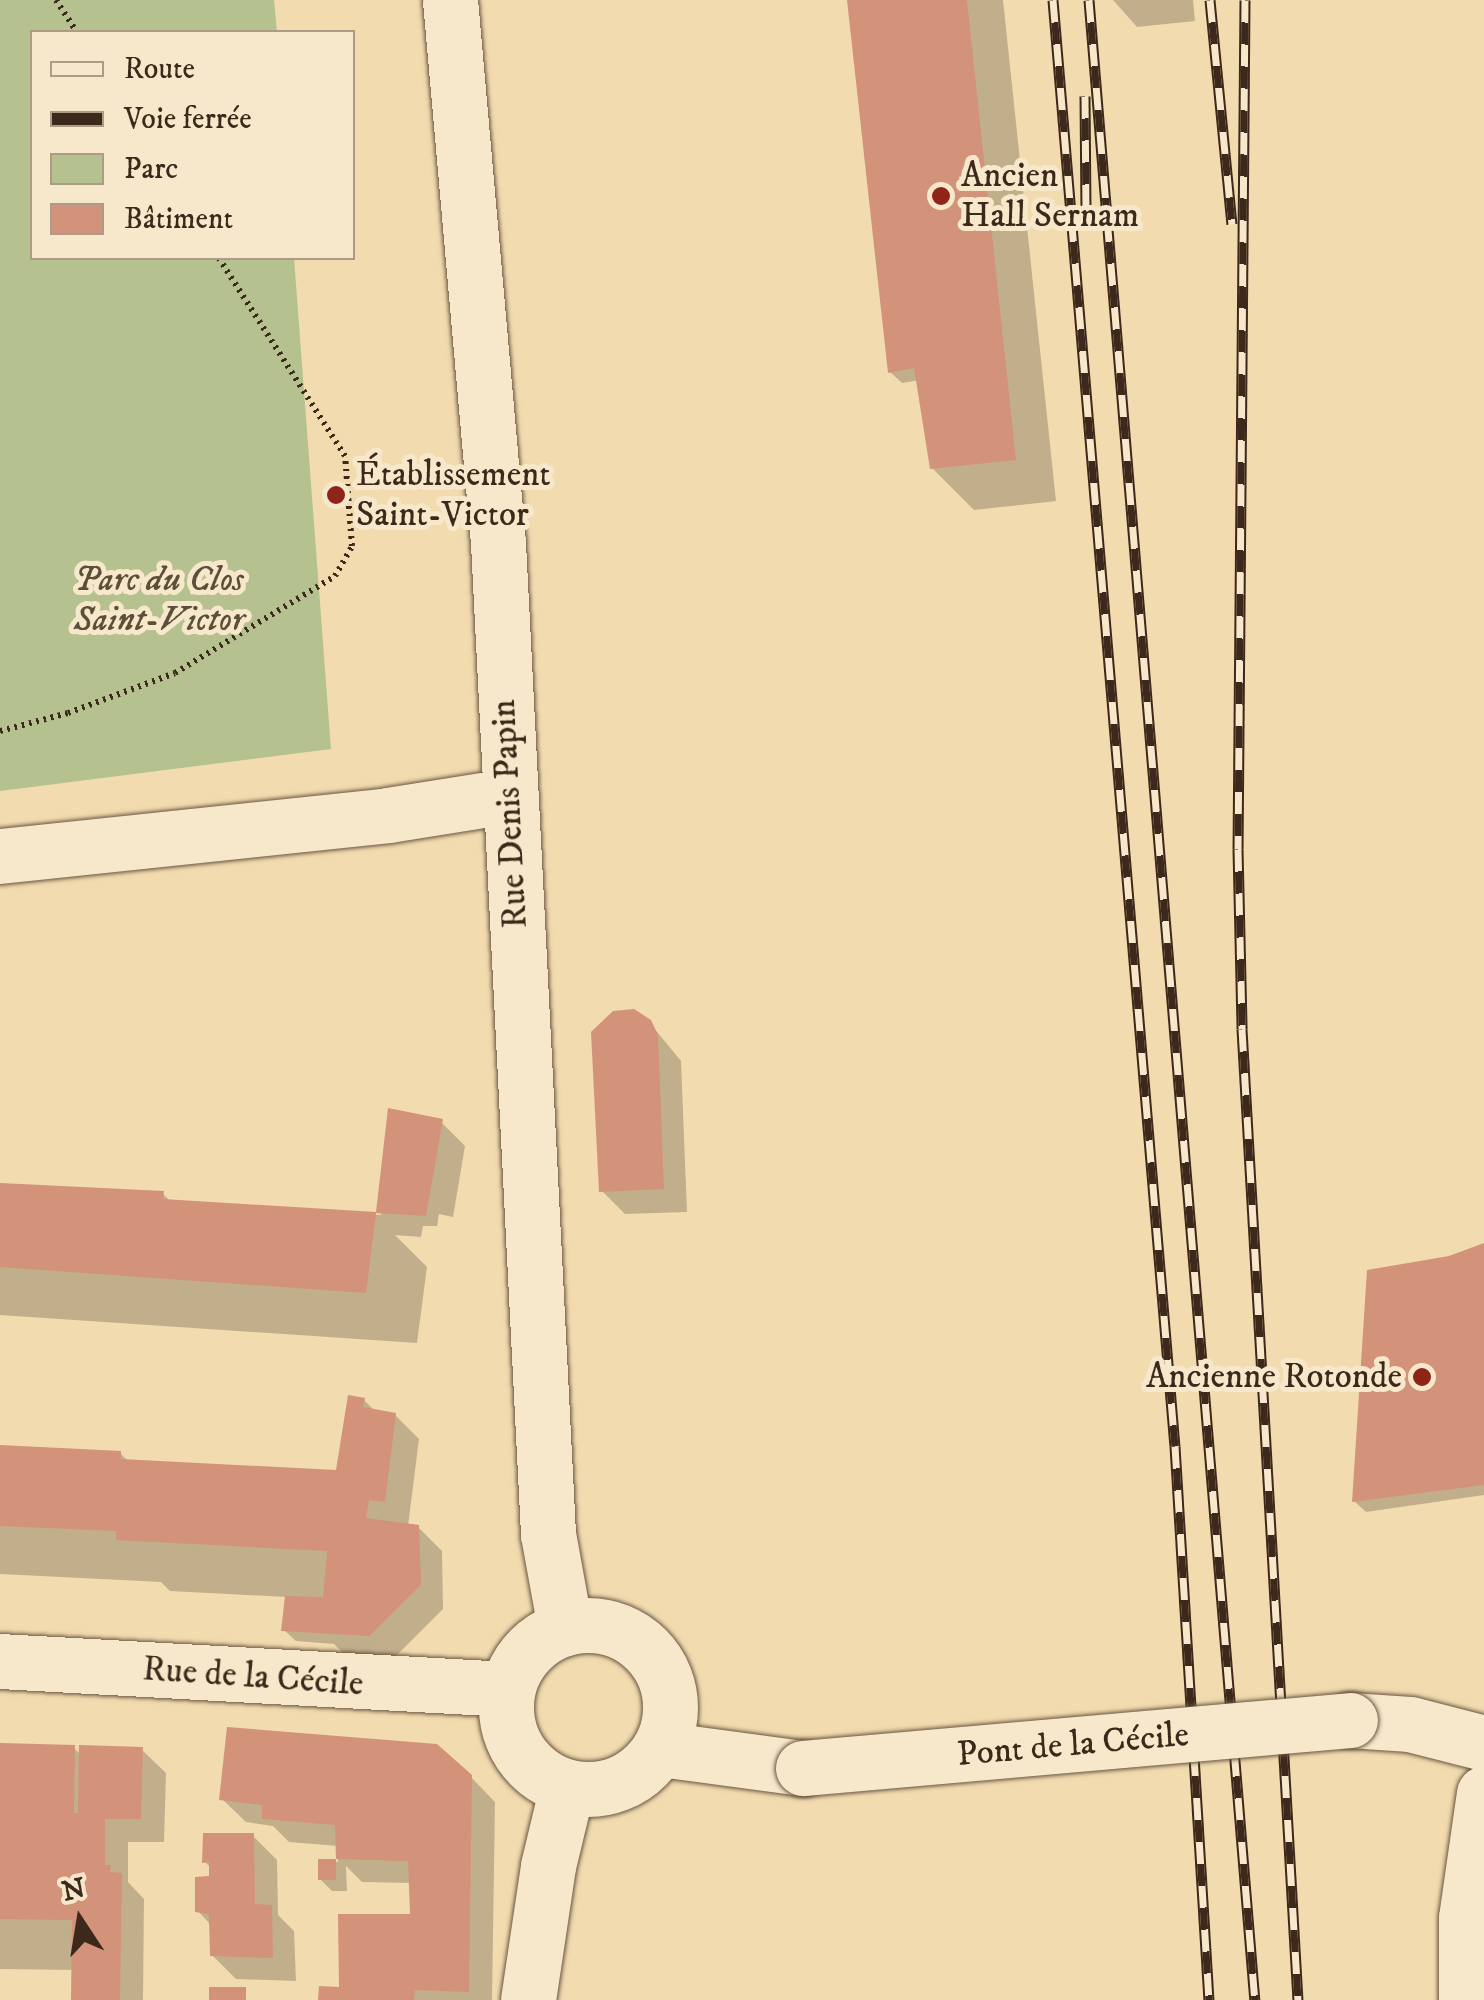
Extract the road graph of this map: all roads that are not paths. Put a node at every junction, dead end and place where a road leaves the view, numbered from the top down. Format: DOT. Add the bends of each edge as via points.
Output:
graph roads {
  1 [pos="450,0"];
  2 [pos="508,796"];
  3 [pos="0,856"];
  4 [pos="565,1628"];
  5 [pos="0,1661"];
  6 [pos="507,1689"];
  7 [pos="1484,1743"];
  8 [pos="660,1749"];
  9 [pos="567,1788"];
  10 [pos="1484,1792"];
  11 [pos="528,2000"];
  12 [pos="1466,2000"];
  1 -- 2 [label="street, Rue Denis Papin" via="498,543"];
  2 -- 3 [label="street" via="388,816"];
  2 -- 4 [label="street, Rue Denis Papin" via="548,1534"];
  4 -- 6 [label="street" via="539,1640"];
  4 -- 8 [label="street" via="598,1625 629,1634 654,1657 670,1686 672,1718"];
  5 -- 6 [label="street, Rue de la Cécile"];
  6 -- 9 [label="street" via="506,1720 516,1750 538,1774"];
  7 -- 8 [label="street, Pont de la Cécile, bridge" via="1410,1724 1350,1720 803,1768"];
  8 -- 9 [label="street" via="620,1784 594,1791"];
  9 -- 11 [label="street"];
  10 -- 12 [label="street" via="1466,1918"];
}
